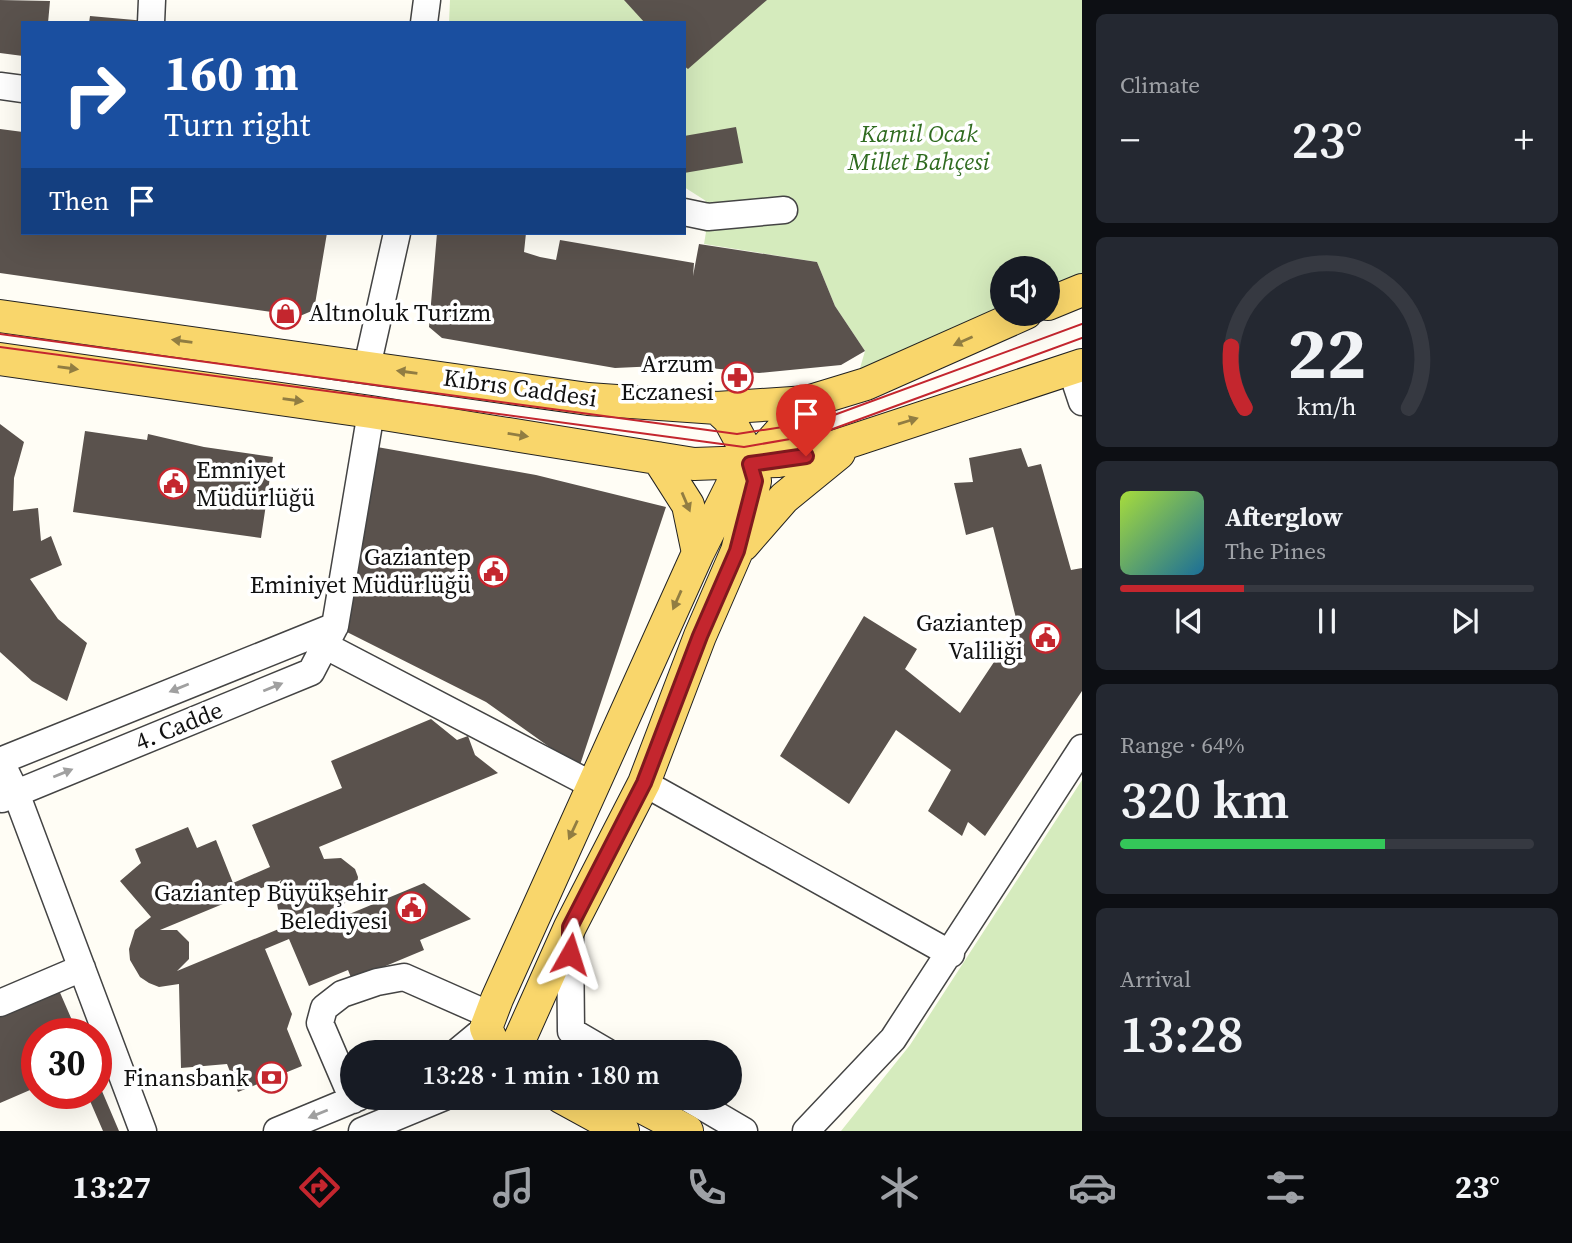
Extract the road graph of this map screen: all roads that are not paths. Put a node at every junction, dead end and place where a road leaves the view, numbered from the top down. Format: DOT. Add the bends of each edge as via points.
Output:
graph roads {
  1 [pos="152,0"];
  2 [pos="427,0"];
  3 [pos="151,21"];
  4 [pos="424,21"];
  5 [pos="0,86"];
  6 [pos="21,89"];
  7 [pos="784,210"];
  8 [pos="686,212"];
  9 [pos="397,235"];
  10 [pos="1082,290"];
  11 [pos="1060,299"];
  12 [pos="0,316"];
  13 [pos="997,326"];
  14 [pos="0,359"];
  15 [pos="367,367"];
  16 [pos="1076,367"];
  17 [pos="807,402"];
  18 [pos="1082,402"];
  19 [pos="717,408"];
  20 [pos="370,412"];
  21 [pos="868,433"];
  22 [pos="658,458"];
  23 [pos="750,464"];
  24 [pos="737,551"];
  25 [pos="698,552"];
  26 [pos="323,636"];
  27 [pos="1082,748"];
  28 [pos="0,761"];
  29 [pos="644,783"];
  30 [pos="594,786"];
  31 [pos="8,796"];
  32 [pos="570,927"];
  33 [pos="951,954"];
  34 [pos="82,968"];
  35 [pos="0,1003"];
  36 [pos="507,1040"];
  37 [pos="586,1040"];
  38 [pos="340,1065"];
  39 [pos="340,1105"];
  40 [pos="413,1110"];
  41 [pos="585,1110"];
  42 [pos="647,1110"];
  43 [pos="708,1110"];
  44 [pos="143,1131"];
  45 [pos="276,1131"];
  46 [pos="362,1131"];
  47 [pos="623,1131"];
  48 [pos="687,1131"];
  49 [pos="744,1131"];
  50 [pos="806,1131"];
  1 -- 3 [label="street"];
  2 -- 4 [label="street"];
  5 -- 6 [label="street"];
  7 -- 8 [label="street" via="708,217"];
  9 -- 15 [label="street"];
  10 -- 11 [label="main road"];
  15 -- 12 [label="main road, Kıbrıs Caddesi, one-way"];
  13 -- 17 [label="main road, Kıbrıs Caddesi, one-way" via="866,384"];
  14 -- 20 [label="main road, one-way"];
  19 -- 15 [label="main road, Kıbrıs Caddesi, one-way" via="588,399"];
  16 -- 18 [label="street"];
  21 -- 16 [label="main road, one-way"];
  17 -- 19 [label="main road, Kıbrıs Caddesi"];
  17 -- 23 [label="main road"];
  19 -- 23 [label="main road" via="733,426"];
  20 -- 22 [label="main road, one-way"];
  20 -- 26 [label="street"];
  21 -- 23 [label="main road" via="806,456"];
  21 -- 24 [label="main road" via="802,482"];
  22 -- 23 [label="main road" via="694,464"];
  22 -- 25 [label="main road, one-way" via="688,505"];
  23 -- 24 [label="main road" via="755,481"];
  23 -- 25 [label="main road" via="731,487"];
  24 -- 29 [label="main road"];
  25 -- 30 [label="main road, one-way"];
  26 -- 28 [label="street, one-way"];
  26 -- 30 [label="street"];
  31 -- 26 [label="street, 4. Cadde, one-way" via="311,672"];
  27 -- 33 [label="street"];
  28 -- 31 [label="street"];
  29 -- 32 [label="main road"];
  29 -- 33 [label="street"];
  30 -- 36 [label="main road, one-way"];
  31 -- 34 [label="street"];
  32 -- 36 [label="main road"];
  32 -- 37 [label="street" via="571,1031"];
  33 -- 50 [label="street" via="893,1039"];
  34 -- 35 [label="street"];
  34 -- 44 [label="street"];
  36 -- 38 [label="street" via="404,977 342,994 324,1008 320,1023"];
  39 -- 45 [label="street, one-way"];
  40 -- 46 [label="street"];
  41 -- 47 [label="main road"];
  42 -- 48 [label="main road"];
  43 -- 49 [label="street"];
}
